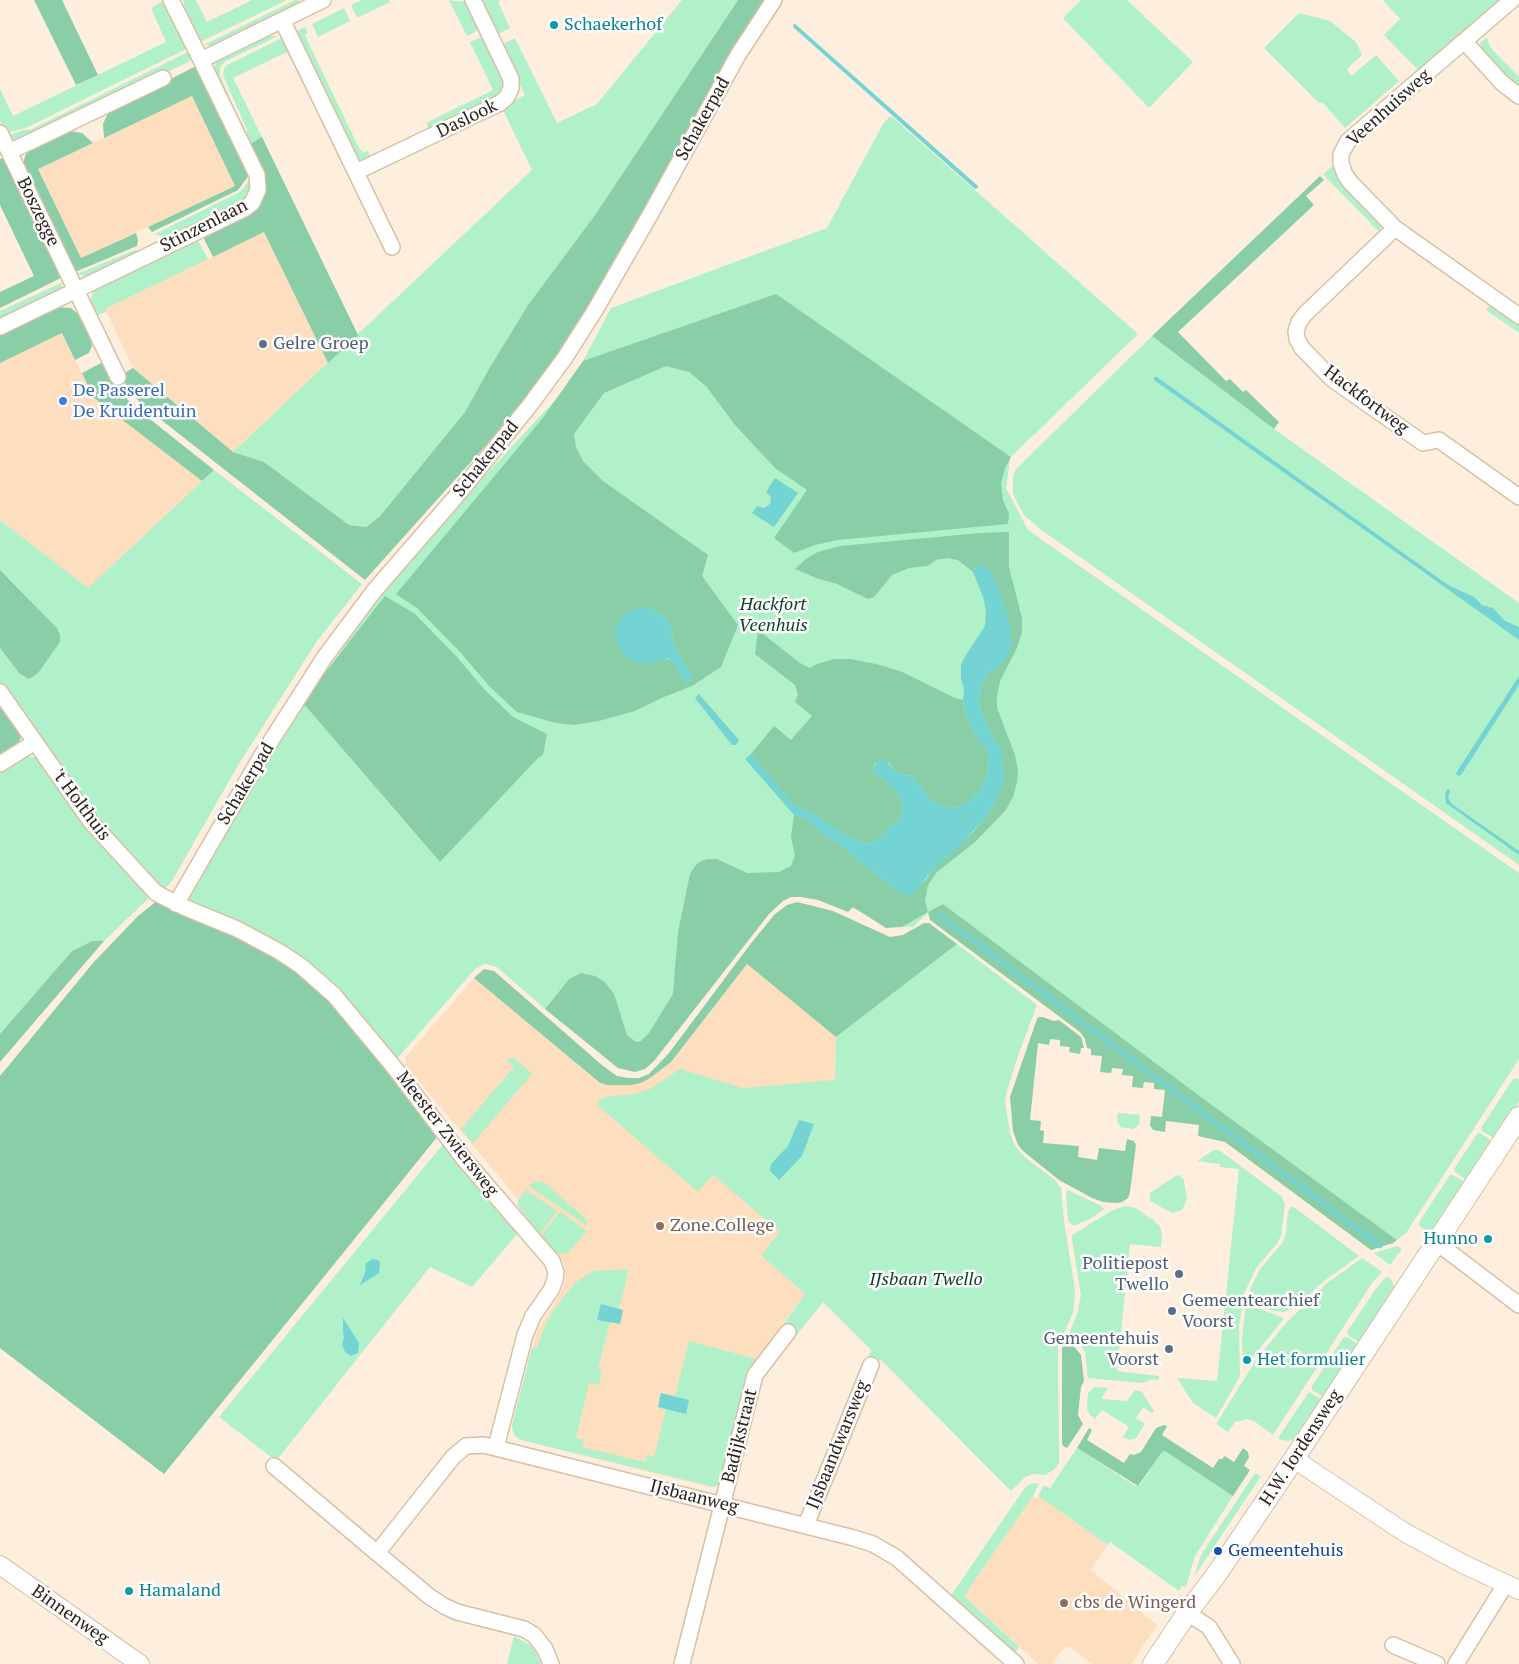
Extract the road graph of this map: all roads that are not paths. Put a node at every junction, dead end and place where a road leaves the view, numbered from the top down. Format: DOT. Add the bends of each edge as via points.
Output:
graph roads {
  1 [pos="172,0"];
  2 [pos="323,0"];
  3 [pos="473,0"];
  4 [pos="774,0"];
  5 [pos="1512,0"];
  6 [pos="282,20"];
  7 [pos="1464,41"];
  8 [pos="200,60"];
  9 [pos="163,78"];
  10 [pos="1519,96"];
  11 [pos="0,133"];
  12 [pos="9,152"];
  13 [pos="356,172"];
  14 [pos="1395,228"];
  15 [pos="392,247"];
  16 [pos="76,290"];
  17 [pos="1519,316"];
  18 [pos="0,327"];
  19 [pos="118,377"];
  20 [pos="1519,497"];
  21 [pos="0,692"];
  22 [pos="35,742"];
  23 [pos="0,764"];
  24 [pos="176,904"];
  25 [pos="1519,1117"];
  26 [pos="1436,1242"];
  27 [pos="1519,1305"];
  28 [pos="788,1332"];
  29 [pos="871,1365"];
  30 [pos="496,1447"];
  31 [pos="1294,1459"];
  32 [pos="274,1466"];
  33 [pos="723,1505"];
  34 [pos="806,1525"];
  35 [pos="378,1553"];
  36 [pos="0,1565"];
  37 [pos="1512,1588"];
  38 [pos="1192,1616"];
  39 [pos="1393,1646"];
  40 [pos="140,1664"];
  41 [pos="551,1664"];
  42 [pos="682,1664"];
  43 [pos="1016,1664"];
  44 [pos="1153,1664"];
  45 [pos="1167,1664"];
  46 [pos="1232,1664"];
  47 [pos="1437,1664"];
  48 [pos="1456,1664"];
  1 -- 8 [label="street, Stinzenlaan"];
  2 -- 6 [label="street"];
  3 -- 13 [label="street, Daslook" via="511,79 507,97"];
  4 -- 24 [label="street, Schakerpad" via="738,55 650,215 569,351 530,405 374,591 324,658 262,755"];
  5 -- 7 [label="street, Veenhuisweg"];
  6 -- 8 [label="street"];
  6 -- 13 [label="street"];
  7 -- 10 [label="street"];
  7 -- 14 [label="street, Veenhuisweg" via="1348,141 1341,154 1344,175"];
  8 -- 16 [label="street, Stinzenlaan" via="257,175 259,186 255,199 244,209"];
  9 -- 12 [label="street"];
  11 -- 12 [label="street, Boszegge"];
  12 -- 16 [label="street, Boszegge"];
  13 -- 15 [label="street"];
  14 -- 17 [label="street, Veenhuisweg"];
  14 -- 20 [label="street, Hackfortweg" via="1305,314 1296,331 1297,339 1332,379 1423,442 1439,440"];
  16 -- 18 [label="street, Stinzenlaan"];
  16 -- 19 [label="street, Boszegge"];
  21 -- 22 [label="street, 't Holthuis"];
  22 -- 23 [label="street"];
  22 -- 24 [label="street, 't Holthuis" via="92,822 123,858 156,893"];
  24 -- 30 [label="street, Meester Zwiersweg" via="258,939 323,983 555,1267 551,1290 533,1316 525,1335"];
  25 -- 26 [label="main road, H.W. Iordensweg"];
  26 -- 27 [label="street"];
  26 -- 31 [label="main road, H.W. Iordensweg"];
  28 -- 33 [label="street, Badijkstraat" via="755,1375"];
  29 -- 34 [label="street, IJsbaandwarsweg"];
  30 -- 33 [label="street, IJsbaanweg"];
  30 -- 35 [label="street, IJsbaanweg" via="466,1446 453,1457"];
  31 -- 37 [label="street" via="1404,1532"];
  31 -- 38 [label="main road, H.W. Iordensweg"];
  32 -- 35 [label="street"];
  33 -- 34 [label="street, IJsbaanweg"];
  33 -- 42 [label="street, Badijkstraat"];
  34 -- 43 [label="street, IJsbaanweg" via="863,1540 888,1552"];
  35 -- 41 [label="street" via="444,1606 529,1632 546,1649"];
  36 -- 40 [label="street, Binnenweg"];
  37 -- 48 [label="street"];
  38 -- 44 [label="main road, H.W. Iordensweg"];
  38 -- 45 [label="main road, H.W. Iordensweg"];
  38 -- 46 [label="street" via="1209,1627"];
  39 -- 47 [label="street"];
}
